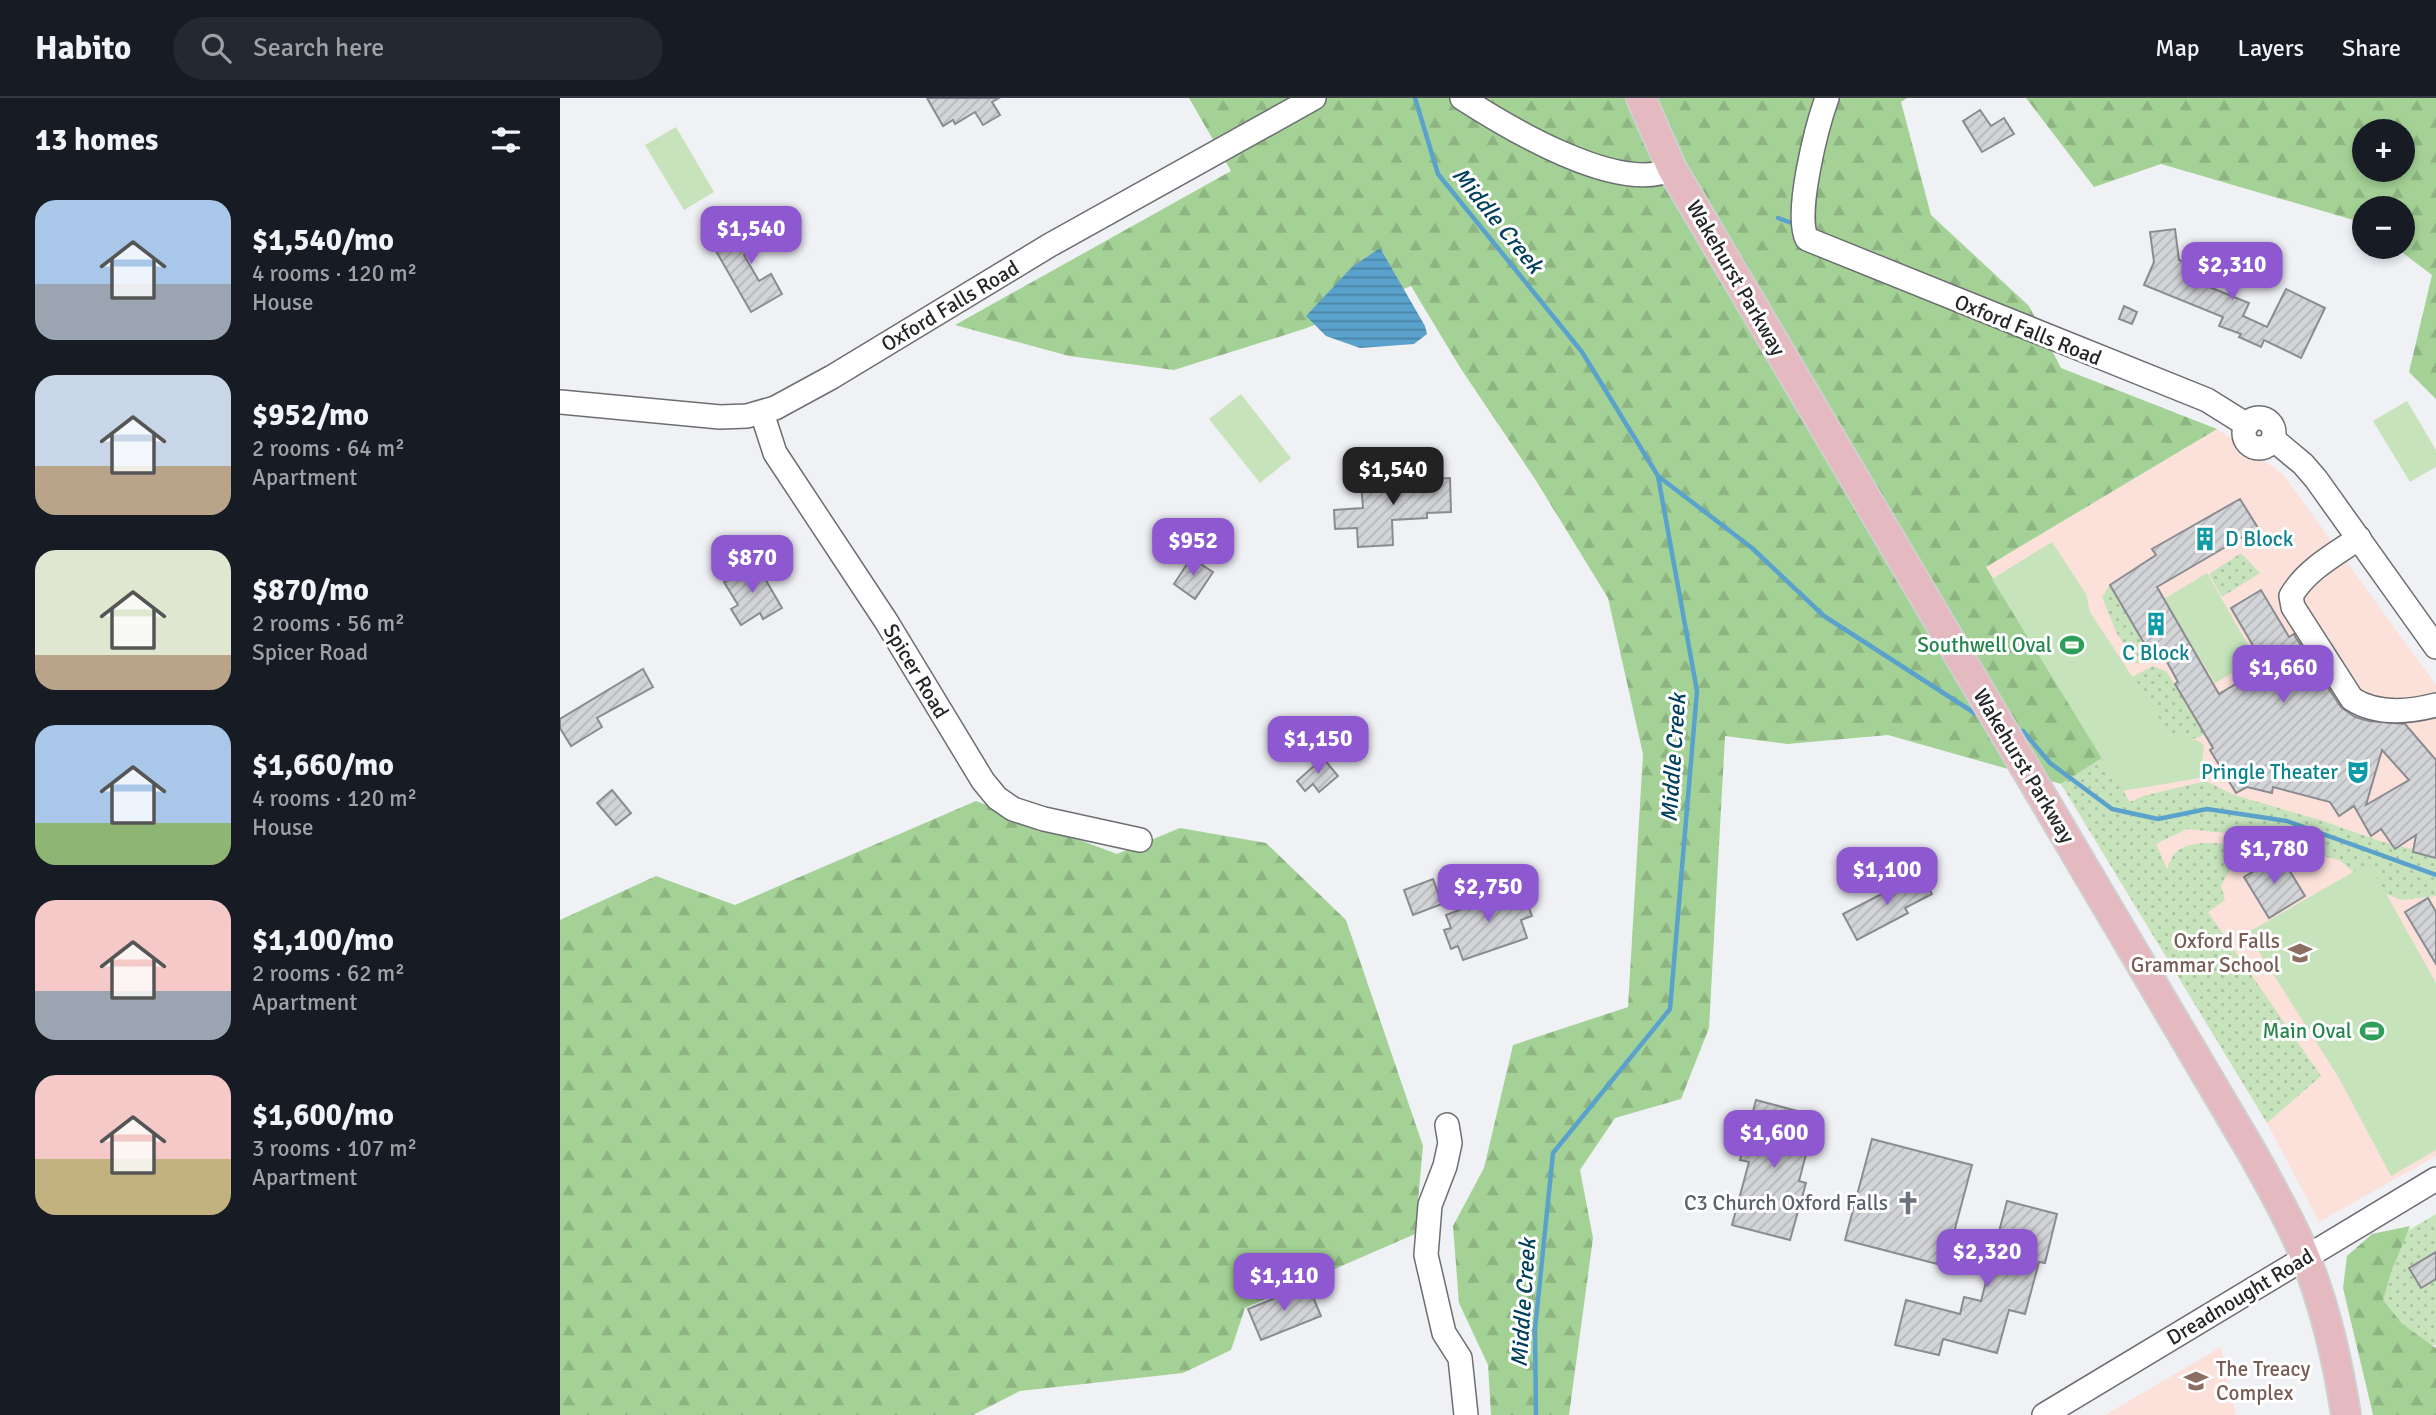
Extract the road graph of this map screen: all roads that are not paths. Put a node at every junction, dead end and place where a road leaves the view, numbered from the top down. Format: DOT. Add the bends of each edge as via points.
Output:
graph roads {
  1 [pos="1314,98"];
  2 [pos="1462,98"];
  3 [pos="1641,98"];
  4 [pos="1827,98"];
  5 [pos="1672,169"];
  6 [pos="560,402"];
  7 [pos="762,413"];
  8 [pos="2358,538"];
  9 [pos="2436,647"];
  10 [pos="2436,705"];
  11 [pos="1140,840"];
  12 [pos="1447,1125"];
  13 [pos="2436,1179"];
  14 [pos="2305,1258"];
  15 [pos="1466,1415"];
  16 [pos="2044,1415"];
  17 [pos="2346,1415"];
  1 -- 7 [label="street, Oxford Falls Road" via="1050,245 791,401"];
  2 -- 5 [label="street" via="1549,149 1622,173 1661,174"];
  3 -- 5 [label="main road, Wakehurst Parkway"];
  4 -- 8 [label="street, Oxford Falls Road" via="1811,153 1803,231 1807,239 2207,400 2246,425 2245,439 2253,447 2265,447 2273,439 2303,464"];
  5 -- 14 [label="main road, Wakehurst Parkway" via="2253,1154"];
  6 -- 7 [label="street, Oxford Falls Road" via="720,417"];
  7 -- 11 [label="street, Spicer Road" via="775,453 997,798 1013,809 1044,819"];
  8 -- 9 [label="street"];
  8 -- 10 [label="street" via="2298,584 2291,596 2293,607 2352,699 2399,712"];
  12 -- 15 [label="street" via="1450,1143 1430,1205 1426,1255 1444,1333 1460,1358"];
  13 -- 14 [label="street, Dreadnought Road"];
  14 -- 16 [label="street, Dreadnought Road"];
  14 -- 17 [label="main road, Wakehurst Parkway" via="2338,1363"];
}
